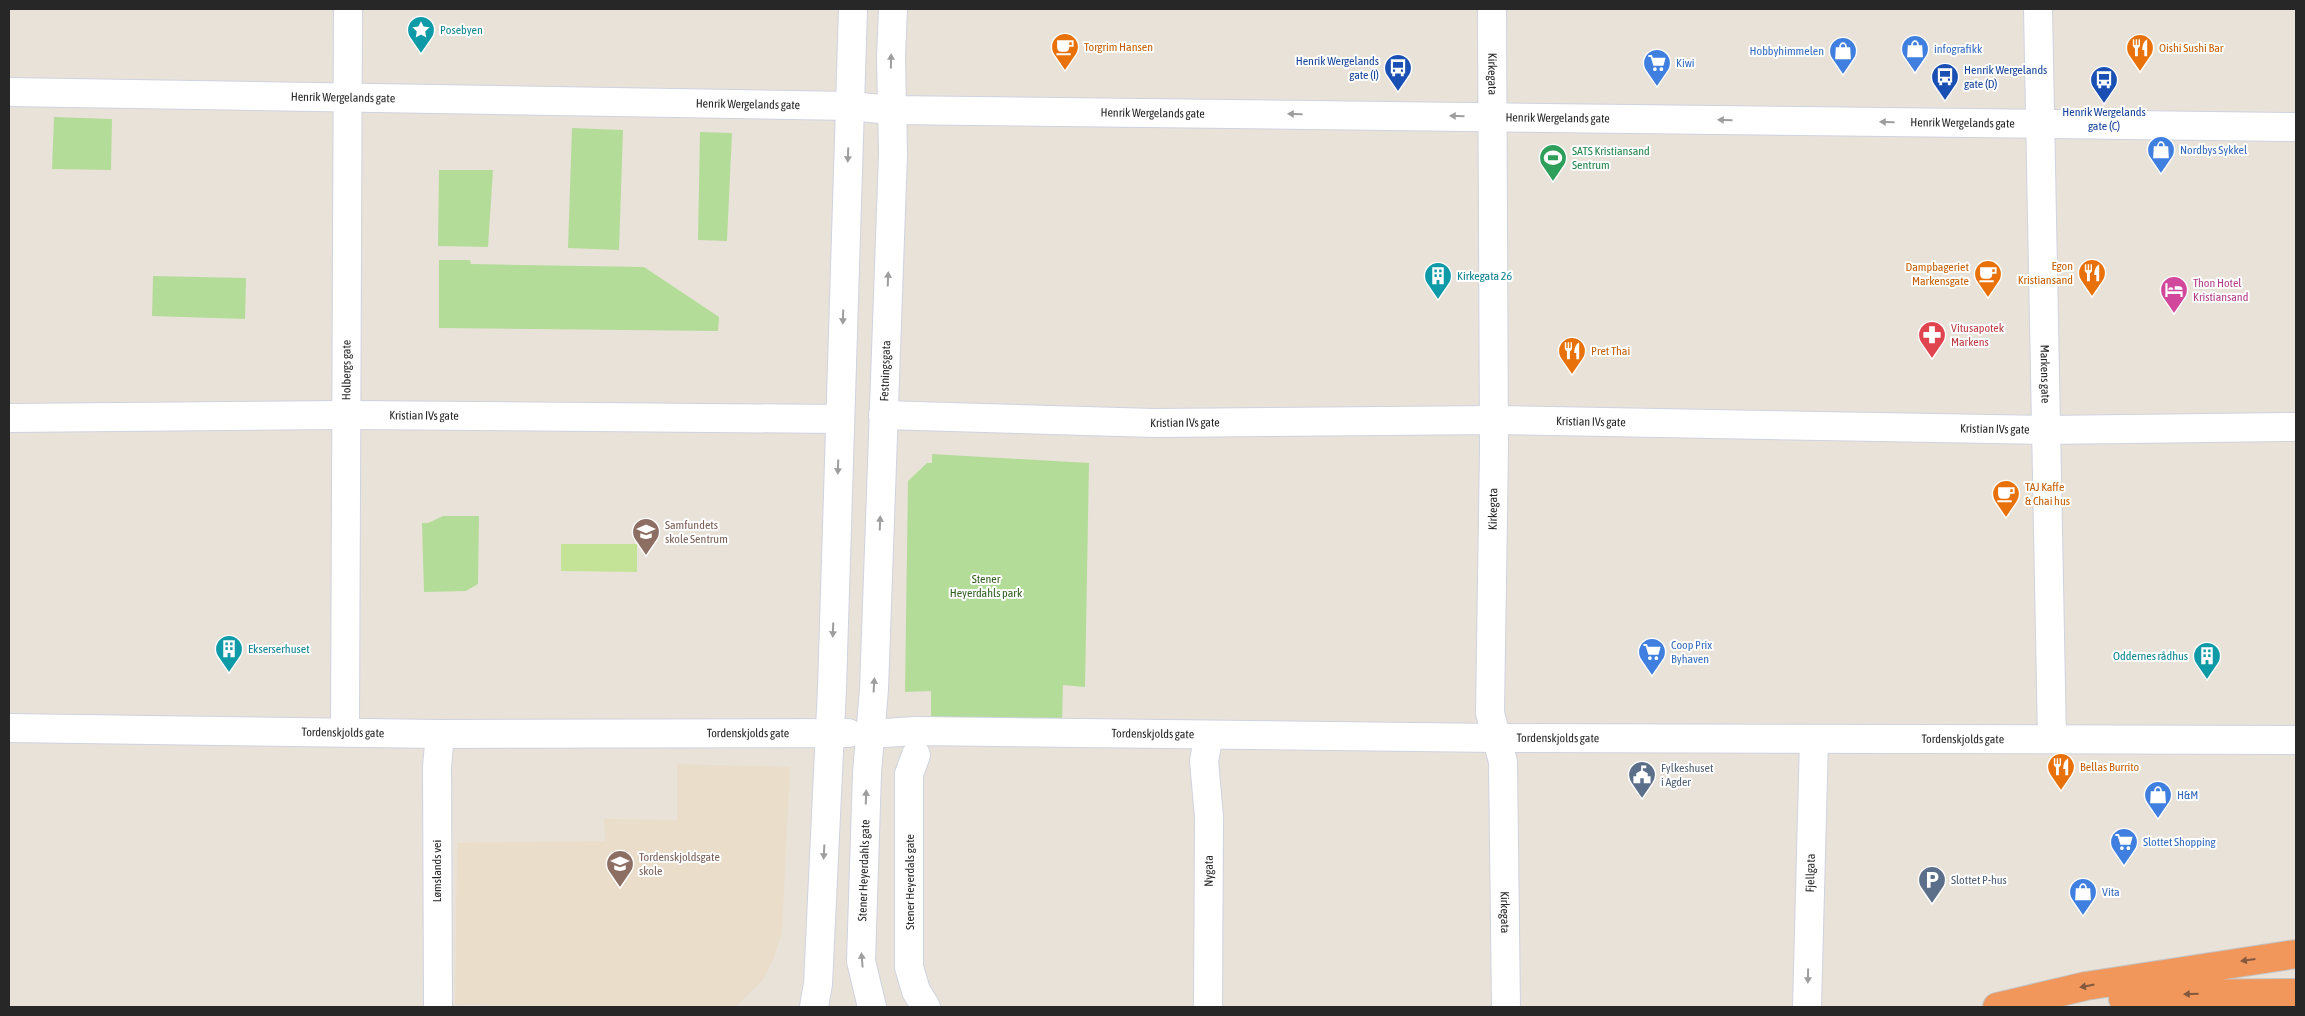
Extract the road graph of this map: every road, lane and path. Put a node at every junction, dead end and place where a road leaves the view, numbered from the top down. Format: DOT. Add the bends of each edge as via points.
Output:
graph roads {
  1 [pos="348,9"];
  2 [pos="853,9"];
  3 [pos="893,9"];
  4 [pos="1492,9"];
  5 [pos="2038,9"];
  6 [pos="9,92"];
  7 [pos="347,98"];
  8 [pos="850,106"];
  9 [pos="891,110"];
  10 [pos="1494,116"];
  11 [pos="2041,124"];
  12 [pos="2296,126"];
  13 [pos="348,414"];
  14 [pos="883,415"];
  15 [pos="9,418"];
  16 [pos="839,418"];
  17 [pos="1494,420"];
  18 [pos="2296,427"];
  19 [pos="2045,430"];
  20 [pos="9,728"];
  21 [pos="345,732"];
  22 [pos="830,733"];
  23 [pos="440,734"];
  24 [pos="869,734"];
  25 [pos="1208,735"];
  26 [pos="1497,738"];
  27 [pos="1814,739"];
  28 [pos="2052,739"];
  29 [pos="2296,740"];
  30 [pos="916,755"];
  31 [pos="2296,954"];
  32 [pos="2294,992"];
  33 [pos="438,1007"];
  34 [pos="814,1007"];
  35 [pos="872,1007"];
  36 [pos="926,1007"];
  37 [pos="1208,1007"];
  38 [pos="1506,1007"];
  39 [pos="1807,1007"];
  40 [pos="1997,1007"];
  41 [pos="2075,1007"];
  42 [pos="2221,1007"];
  1 -- 7 [label="street, Holbergs gate"];
  2 -- 8 [label="street"];
  9 -- 3 [label="street, Festningsgata, one-way"];
  4 -- 10 [label="street, Kirkegata"];
  5 -- 11 [label="street, Markens gate"];
  6 -- 7 [label="street, Henrik Wergelands gate"];
  7 -- 8 [label="street, Henrik Wergelands gate"];
  7 -- 13 [label="street, Holbergs gate"];
  8 -- 9 [label="street, Henrik Wergelands gate"];
  8 -- 16 [label="street, one-way"];
  10 -- 9 [label="street, Henrik Wergelands gate, one-way"];
  14 -- 9 [label="street, Festningsgata, one-way" via="893,154"];
  11 -- 10 [label="street, Henrik Wergelands gate, one-way"];
  10 -- 17 [label="street, Kirkegata"];
  11 -- 12 [label="street, Henrik Wergelands gate"];
  11 -- 19 [label="street, Markens gate"];
  13 -- 15 [label="street, Kristian IVs gate"];
  13 -- 16 [label="street, Kristian IVs gate"];
  13 -- 21 [label="street, Holbergs gate"];
  14 -- 17 [label="street, Kristian IVs gate" via="1154,423"];
  24 -- 14 [label="street, Festningsgata, one-way" via="874,689"];
  16 -- 22 [label="street, one-way"];
  17 -- 19 [label="street, Kristian IVs gate"];
  17 -- 26 [label="street, Kirkegata" via="1490,712"];
  18 -- 19 [label="street, Kristian IVs gate"];
  19 -- 28 [label="street, Markens gate"];
  20 -- 21 [label="street, Tordenskjolds gate"];
  21 -- 23 [label="street, Tordenskjolds gate"];
  22 -- 23 [label="street, Tordenskjolds gate"];
  22 -- 24 [label="street, Tordenskjolds gate"];
  22 -- 34 [label="street, one-way" via="818,984"];
  23 -- 33 [label="street, Lømslands vei" via="437,767"];
  24 -- 25 [label="street, Tordenskjolds gate" via="915,731"];
  35 -- 24 [label="street, Stener Heyerdahls gate, one-way" via="861,961"];
  25 -- 26 [label="street, Tordenskjolds gate"];
  25 -- 37 [label="street, Nygata" via="1204,761 1209,817"];
  26 -- 27 [label="street, Tordenskjolds gate"];
  26 -- 38 [label="street, Kirkegata" via="1503,762"];
  27 -- 28 [label="street, Tordenskjolds gate"];
  27 -- 39 [label="street, Fjellgata, one-way"];
  28 -- 29 [label="street, Tordenskjolds gate"];
  30 -- 36 [label="street, Stener Heyerdals gate" via="910,774 909,967 916,991"];
  31 -- 40 [label="highway, one-way" via="2086,986"];
  32 -- 41 [label="highway, one-way" via="2159,994"];
  32 -- 42 [label="highway"];
}
